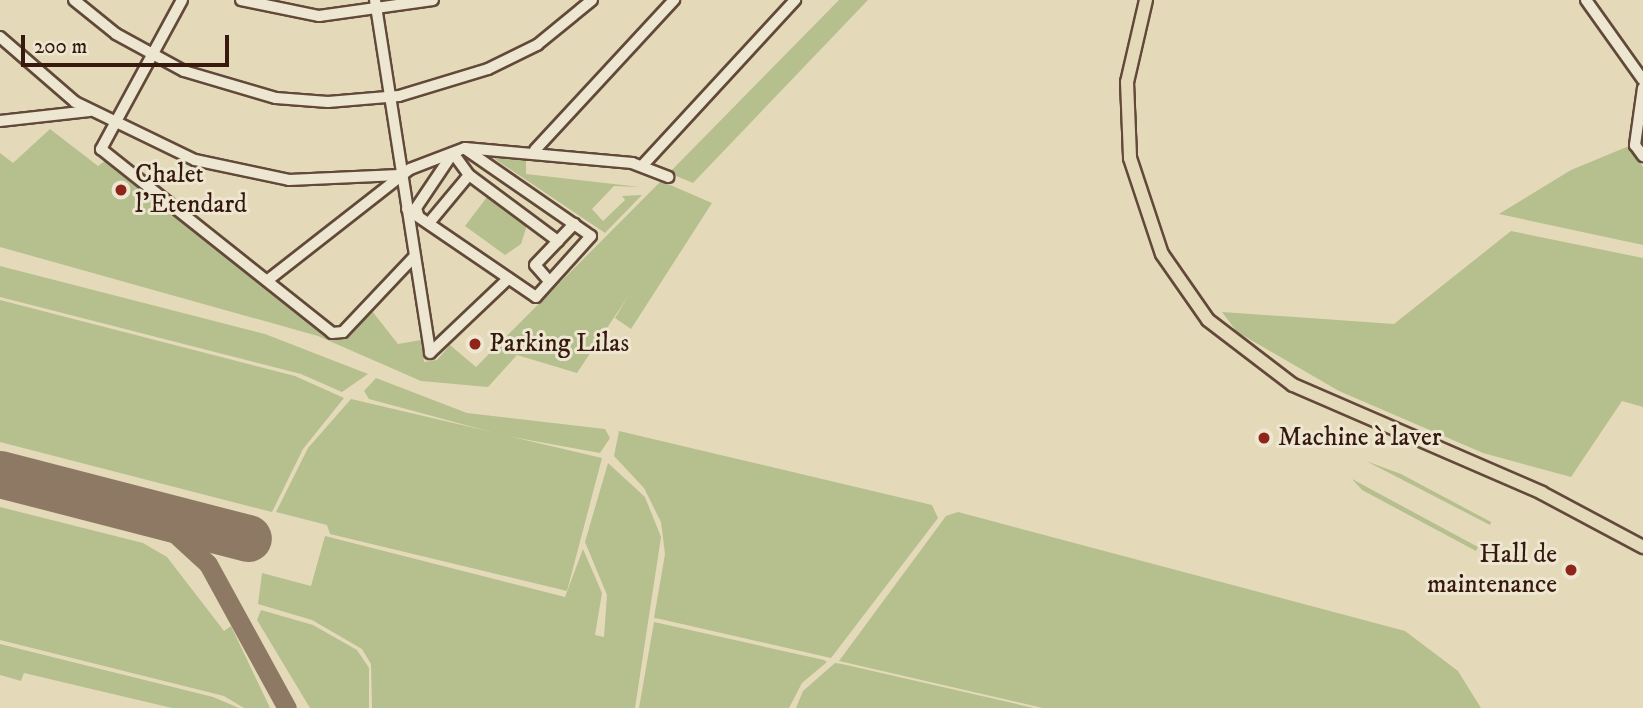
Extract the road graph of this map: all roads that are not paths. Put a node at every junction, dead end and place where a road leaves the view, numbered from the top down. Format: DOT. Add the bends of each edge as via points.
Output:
graph roads {
  1 [pos="74,0"];
  2 [pos="182,0"];
  3 [pos="241,0"];
  4 [pos="375,0"];
  5 [pos="433,0"];
  6 [pos="592,0"];
  7 [pos="674,0"];
  8 [pos="795,0"];
  9 [pos="1146,0"];
  10 [pos="1586,0"];
  11 [pos="377,13"];
  12 [pos="0,37"];
  13 [pos="152,56"];
  14 [pos="1643,80"];
  15 [pos="1643,88"];
  16 [pos="390,97"];
  17 [pos="89,111"];
  18 [pos="0,121"];
  19 [pos="114,126"];
  20 [pos="465,148"];
  21 [pos="535,150"];
  22 [pos="453,153"];
  23 [pos="1643,156"];
  24 [pos="642,166"];
  25 [pos="401,174"];
  26 [pos="469,175"];
  27 [pos="668,177"];
  28 [pos="407,209"];
  29 [pos="418,215"];
  30 [pos="429,223"];
  31 [pos="574,224"];
  32 [pos="558,241"];
  33 [pos="414,257"];
  34 [pos="508,279"];
  35 [pos="268,281"];
  36 [pos="548,281"];
  37 [pos="1640,543"];
  1 -- 13 [label="street"];
  2 -- 13 [label="street"];
  3 -- 11 [label="street" via="319,16"];
  4 -- 11 [label="street"];
  5 -- 11 [label="street"];
  6 -- 16 [label="street" via="537,45 488,69"];
  7 -- 21 [label="street"];
  8 -- 24 [label="street"];
  9 -- 37 [label="main road" via="1127,82 1130,159 1162,254 1208,320 1293,385"];
  10 -- 14 [label="street"];
  11 -- 16 [label="street"];
  12 -- 17 [label="street"];
  13 -- 16 [label="street" via="225,86 276,98"];
  13 -- 19 [label="street"];
  15 -- 23 [label="street" via="1635,145"];
  16 -- 25 [label="street"];
  17 -- 18 [label="street"];
  17 -- 19 [label="street"];
  19 -- 25 [label="street" via="241,172 337,182"];
  19 -- 35 [label="street" via="101,149"];
  20 -- 21 [label="street"];
  20 -- 22 [label="street"];
  20 -- 31 [label="street"];
  21 -- 24 [label="street"];
  22 -- 25 [label="street"];
  22 -- 26 [label="street"];
  22 -- 29 [label="street" via="416,208"];
  24 -- 27 [label="street"];
  25 -- 28 [label="street"];
  25 -- 35 [label="street"];
  26 -- 30 [label="street"];
  26 -- 32 [label="street"];
  28 -- 29 [label="street"];
  28 -- 33 [label="street"];
  29 -- 30 [label="street"];
  30 -- 34 [label="street"];
  31 -- 32 [label="street"];
  31 -- 36 [label="street" via="591,236"];
  32 -- 36 [label="street" via="535,265"];
  33 -- 34 [label="street" via="430,353 436,353"];
  33 -- 35 [label="street" via="343,332 332,333"];
  34 -- 36 [label="street" via="536,297"];
}
